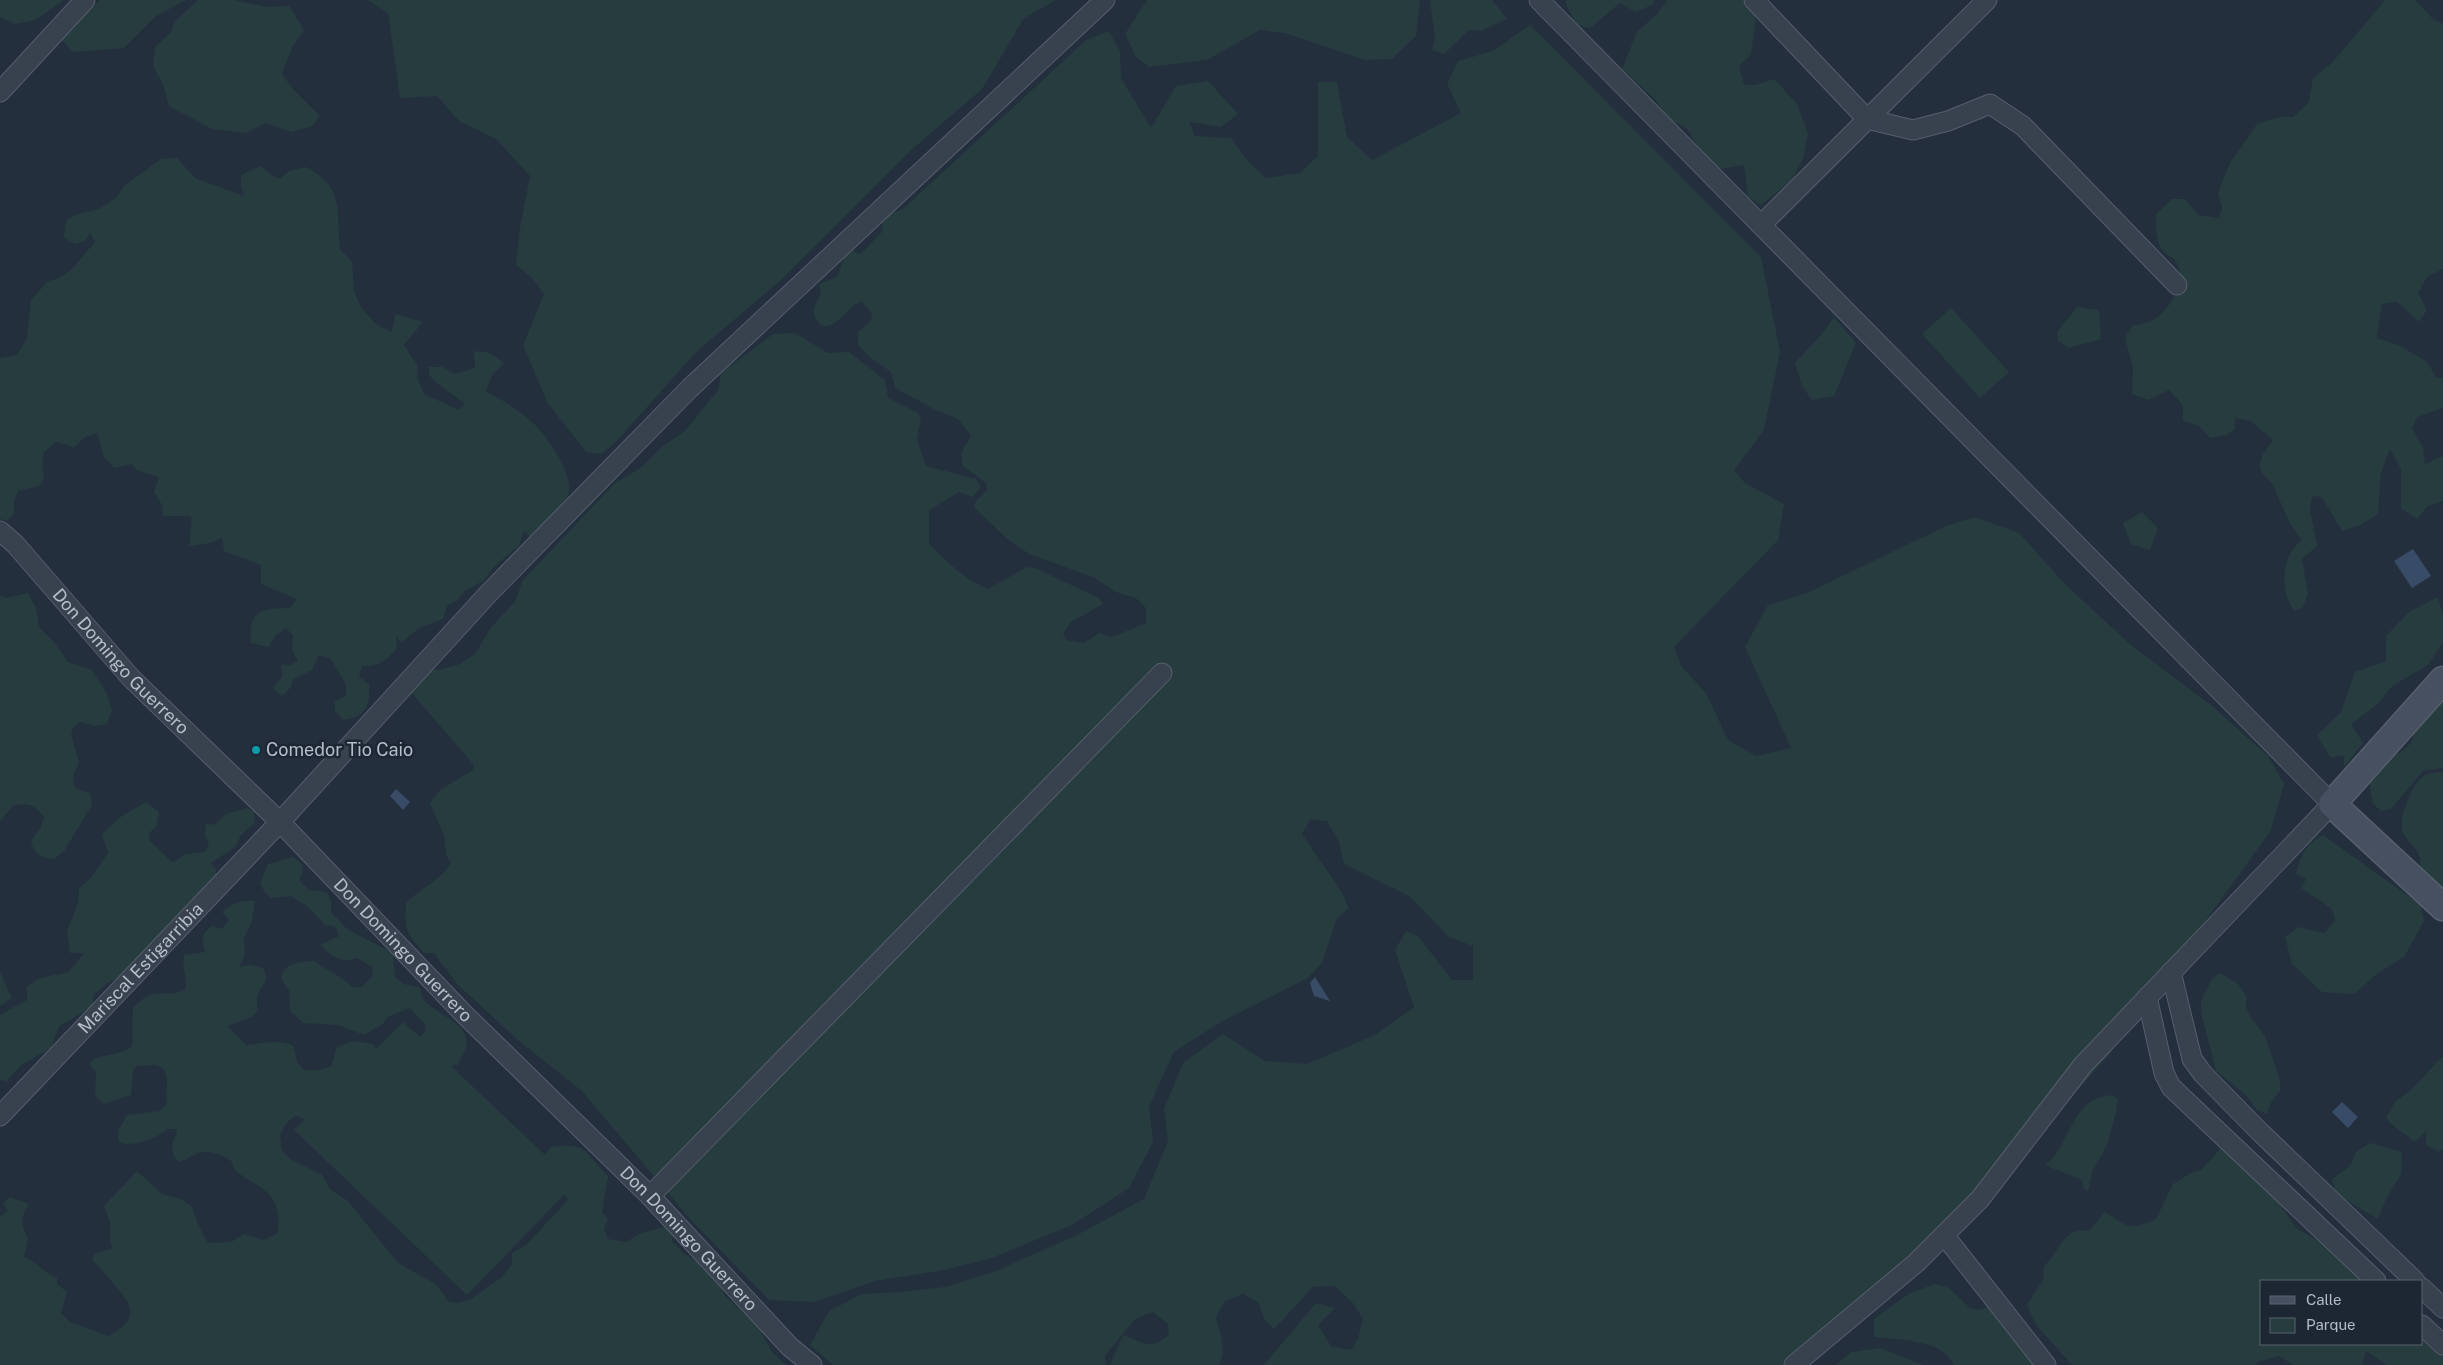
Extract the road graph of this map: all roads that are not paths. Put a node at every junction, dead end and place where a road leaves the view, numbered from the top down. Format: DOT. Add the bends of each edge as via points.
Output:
graph roads {
  1 [pos="85,0"];
  2 [pos="1105,0"];
  3 [pos="1539,0"];
  4 [pos="1754,0"];
  5 [pos="1986,0"];
  6 [pos="0,92"];
  7 [pos="1867,119"];
  8 [pos="1761,225"];
  9 [pos="2177,285"];
  10 [pos="0,531"];
  11 [pos="1162,673"];
  12 [pos="2443,680"];
  13 [pos="2332,804"];
  14 [pos="280,822"];
  15 [pos="2443,907"];
  16 [pos="2171,972"];
  17 [pos="2147,997"];
  18 [pos="0,1116"];
  19 [pos="650,1196"];
  20 [pos="1944,1235"];
  21 [pos="2375,1280"];
  22 [pos="2414,1280"];
  23 [pos="2423,1289"];
  24 [pos="2443,1308"];
  25 [pos="2423,1326"];
  26 [pos="2443,1345"];
  27 [pos="812,1365"];
  28 [pos="1794,1365"];
  29 [pos="2046,1365"];
  1 -- 6 [label="street"];
  2 -- 14 [label="street, Mariscal Estigarribia" via="690,388 488,594"];
  3 -- 8 [label="street"];
  4 -- 7 [label="street"];
  5 -- 7 [label="street"];
  7 -- 8 [label="street"];
  7 -- 9 [label="street" via="1913,130 1948,121 1990,104 2024,126"];
  8 -- 13 [label="street"];
  10 -- 14 [label="street, Don Domingo Guerrero" via="15,544 131,678"];
  11 -- 19 [label="street"];
  12 -- 13 [label="street"];
  13 -- 15 [label="street"];
  13 -- 16 [label="street"];
  14 -- 18 [label="street, Mariscal Estigarribia"];
  14 -- 19 [label="street, Don Domingo Guerrero" via="464,1014"];
  16 -- 17 [label="street"];
  16 -- 22 [label="street" via="2192,1059 2203,1074"];
  17 -- 20 [label="street" via="2083,1065 1980,1199"];
  17 -- 21 [label="street" via="2164,1073 2171,1087"];
  19 -- 27 [label="street, Don Domingo Guerrero" via="790,1347"];
  20 -- 28 [label="street" via="1916,1263"];
  20 -- 29 [label="street"];
  23 -- 24 [label="street"];
  25 -- 26 [label="street"];
}
